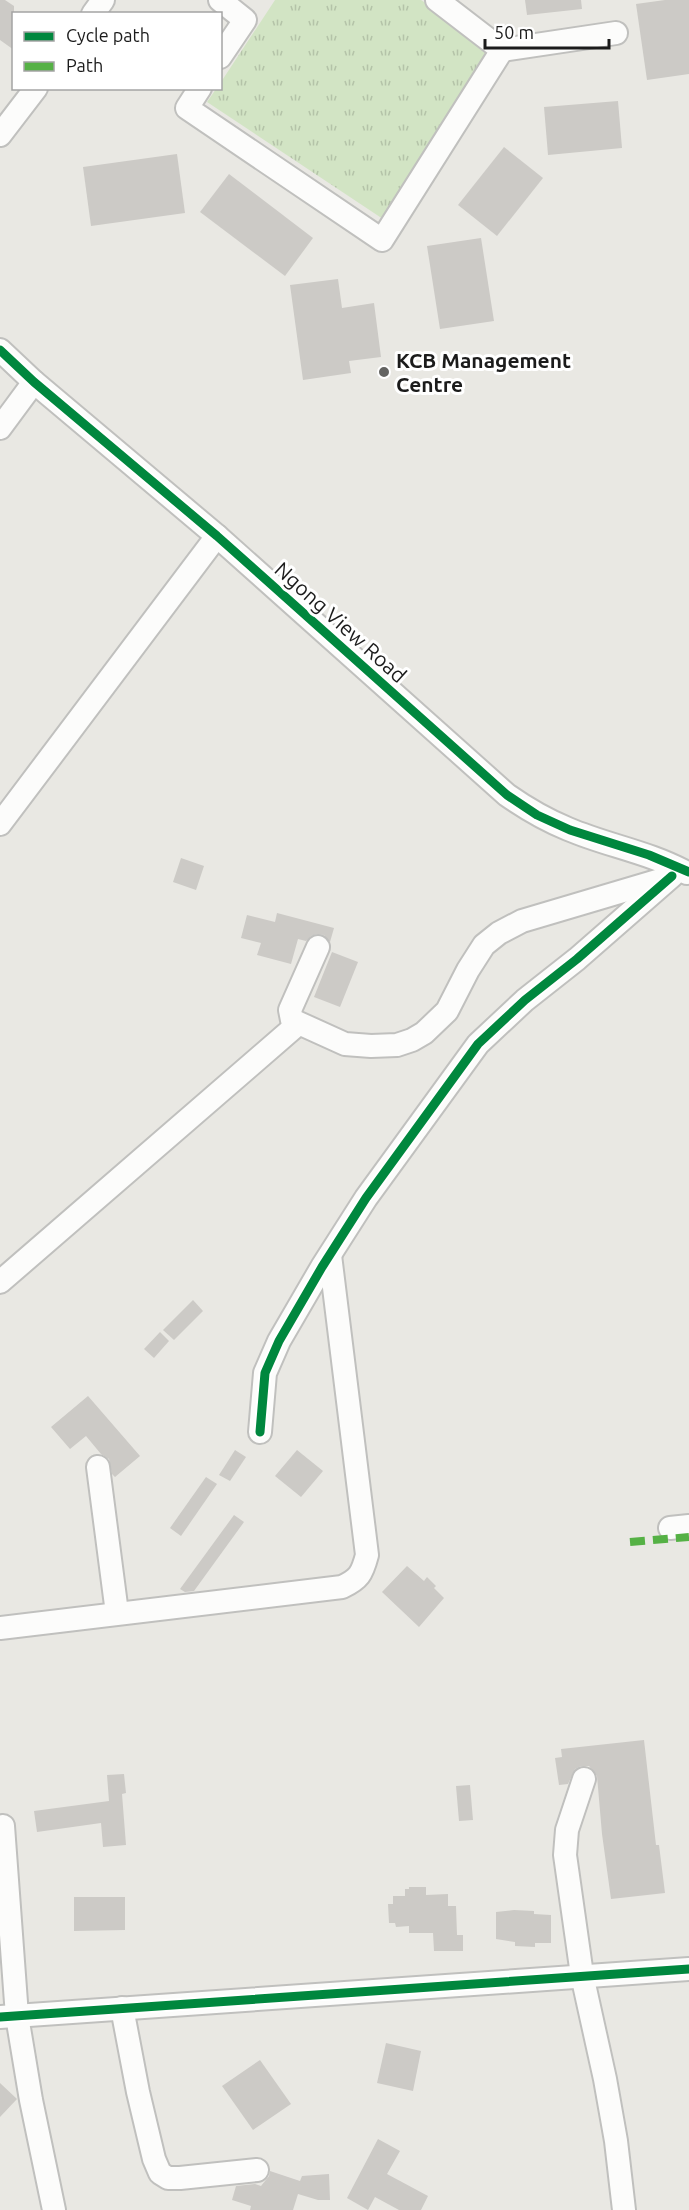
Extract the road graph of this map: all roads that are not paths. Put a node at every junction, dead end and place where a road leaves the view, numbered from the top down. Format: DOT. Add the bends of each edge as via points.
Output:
graph roads {
  1 [pos="220,0"];
  2 [pos="436,0"];
  3 [pos="616,33"];
  4 [pos="502,50"];
  5 [pos="222,54"];
  6 [pos="34,90"];
  7 [pos="199,90"];
  8 [pos="0,135"];
  9 [pos="2,357"];
  10 [pos="34,382"];
  11 [pos="0,428"];
  12 [pos="218,536"];
  13 [pos="0,824"];
  14 [pos="683,874"];
  15 [pos="318,947"];
  16 [pos="298,1024"];
  17 [pos="330,1255"];
  18 [pos="0,1282"];
  19 [pos="260,1432"];
  20 [pos="98,1467"];
  21 [pos="117,1613"];
  22 [pos="0,1628"];
  23 [pos="584,1779"];
  24 [pos="3,1826"];
  25 [pos="689,1969"];
  26 [pos="582,1975"];
  27 [pos="122,2008"];
  28 [pos="9,2017"];
  29 [pos="257,2170"];
  30 [pos="54,2210"];
  31 [pos="624,2210"];
  1 -- 5 [label="street" via="245,20"];
  2 -- 4 [label="street"];
  3 -- 4 [label="street"];
  4 -- 7 [label="street" via="382,240 187,108"];
  6 -- 8 [label="street"];
  9 -- 10 [label="street, Ngong View Road"];
  10 -- 11 [label="street"];
  10 -- 12 [label="street, Ngong View Road"];
  12 -- 13 [label="street"];
  12 -- 14 [label="street, Ngong View Road" via="507,795 537,816 650,855"];
  14 -- 16 [label="street" via="522,921 499,933 484,945 447,1011 412,1040 397,1045 345,1044"];
  14 -- 17 [label="street" via="525,1000 478,1044 366,1198"];
  15 -- 16 [label="street" via="290,1010 292,1020"];
  16 -- 18 [label="street"];
  17 -- 19 [label="street" via="279,1341 266,1372"];
  17 -- 21 [label="street" via="367,1556 357,1579 342,1587"];
  20 -- 21 [label="street"];
  21 -- 22 [label="street"];
  23 -- 26 [label="street" via="565,1841"];
  24 -- 28 [label="street"];
  25 -- 26 [label="street"];
  26 -- 27 [label="street"];
  26 -- 31 [label="street" via="605,2079"];
  27 -- 28 [label="street"];
  27 -- 29 [label="street" via="138,2092 160,2174 180,2178"];
  28 -- 30 [label="street"];
}
